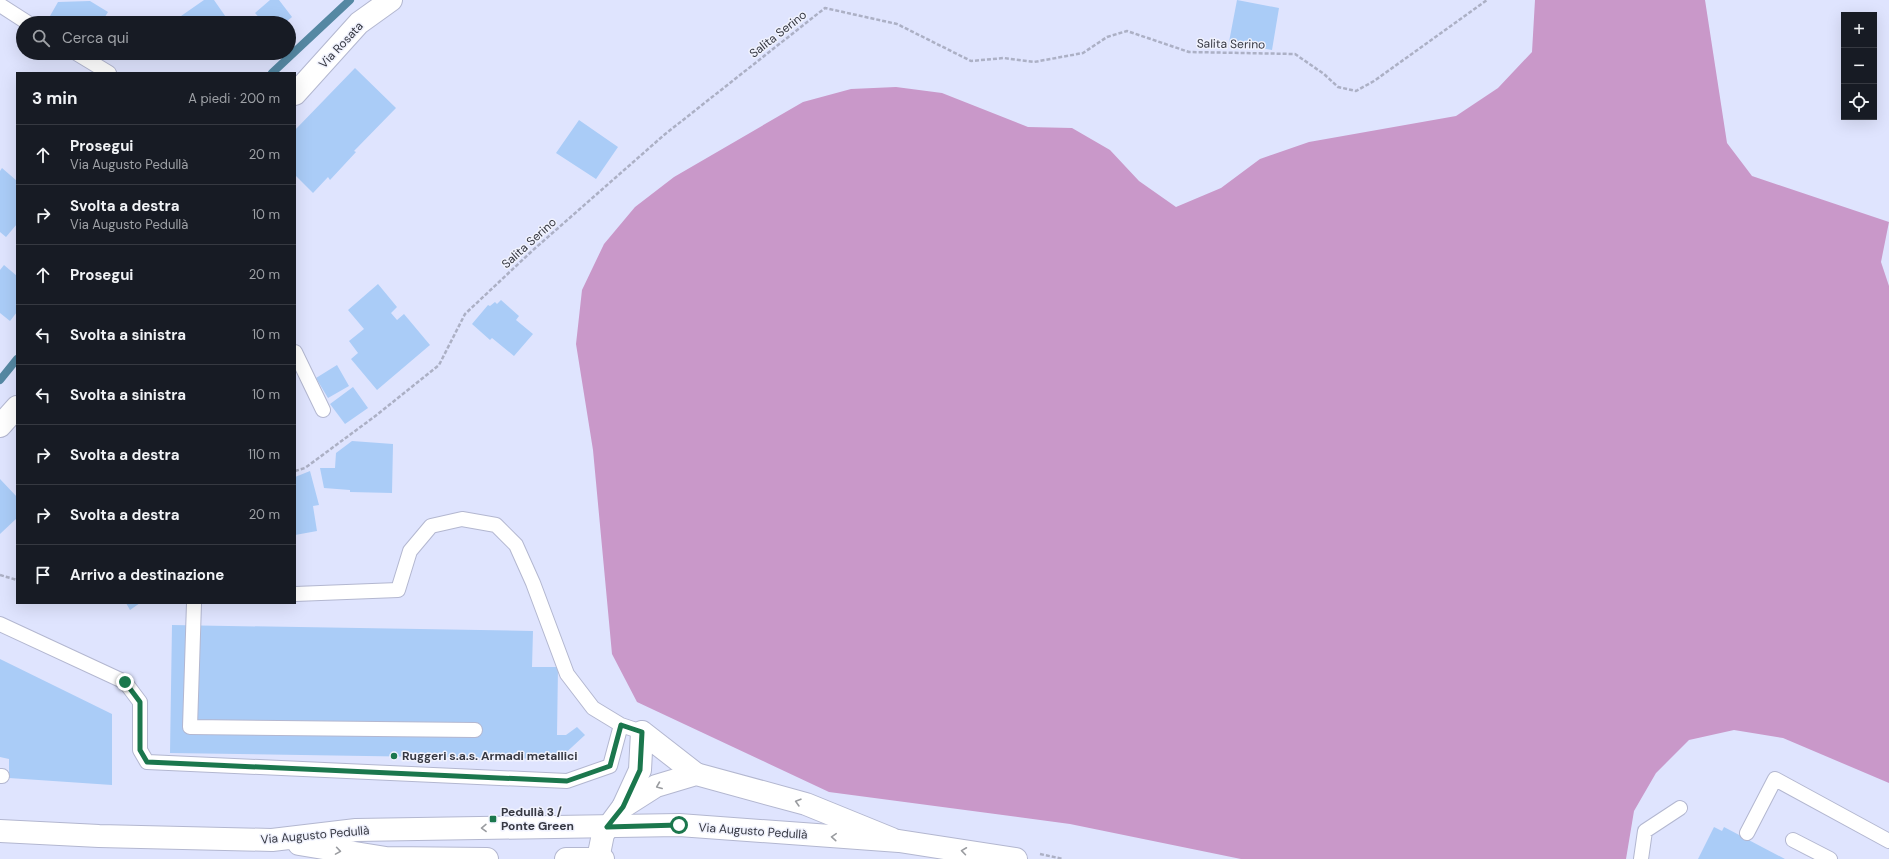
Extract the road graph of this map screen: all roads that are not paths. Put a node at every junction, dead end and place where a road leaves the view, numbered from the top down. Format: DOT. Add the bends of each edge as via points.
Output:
graph roads {
  1 [pos="391,0"];
  2 [pos="0,5"];
  3 [pos="17,16"];
  4 [pos="88,60"];
  5 [pos="107,72"];
  6 [pos="296,93"];
  7 [pos="296,354"];
  8 [pos="16,408"];
  9 [pos="323,410"];
  10 [pos="0,426"];
  11 [pos="296,594"];
  12 [pos="194,604"];
  13 [pos="0,624"];
  14 [pos="621,725"];
  15 [pos="475,730"];
  16 [pos="642,732"];
  17 [pos="696,774"];
  18 [pos="623,807"];
  19 [pos="1680,808"];
  20 [pos="607,827"];
  21 [pos="0,831"];
  22 [pos="1747,833"];
  23 [pos="272,840"];
  24 [pos="1793,840"];
  25 [pos="899,841"];
  26 [pos="1889,841"];
  27 [pos="487,859"];
  28 [pos="566,859"];
  29 [pos="598,859"];
  30 [pos="603,859"];
  31 [pos="1016,859"];
  32 [pos="1641,859"];
  33 [pos="1830,859"];
  1 -- 6 [label="main road, Via Rosata" via="359,23"];
  2 -- 3 [label="lane"];
  4 -- 5 [label="lane"];
  7 -- 9 [label="lane"];
  8 -- 10 [label="main road"];
  11 -- 14 [label="lane" via="398,590 410,551 430,526 462,519 496,525 516,545 567,674 593,708"];
  12 -- 15 [label="lane" via="190,727"];
  13 -- 14 [label="lane" via="125,682 140,702 140,750 147,762 567,781 610,766"];
  14 -- 16 [label="lane"];
  16 -- 17 [label="main road, Via Augusto Pedullà"];
  16 -- 18 [label="main road" via="640,770"];
  17 -- 18 [label="main road, one-way" via="656,786"];
  25 -- 17 [label="main road, Via Augusto Pedullà, one-way" via="806,804"];
  18 -- 20 [label="main road"];
  19 -- 32 [label="lane" via="1645,831"];
  20 -- 23 [label="main road, Via Augusto Pedullà, one-way" via="356,830"];
  25 -- 20 [label="main road, Via Augusto Pedullà, one-way" via="679,825"];
  20 -- 29 [label="main road" via="602,834"];
  21 -- 23 [label="main road, Via Augusto Pedullà"];
  22 -- 26 [label="lane" via="1775,779"];
  23 -- 27 [label="main road, one-way" via="386,858"];
  24 -- 33 [label="lane"];
  31 -- 25 [label="main road, Via Augusto Pedullà, one-way"];
  28 -- 29 [label="main road"];
  29 -- 30 [label="main road"];
}
